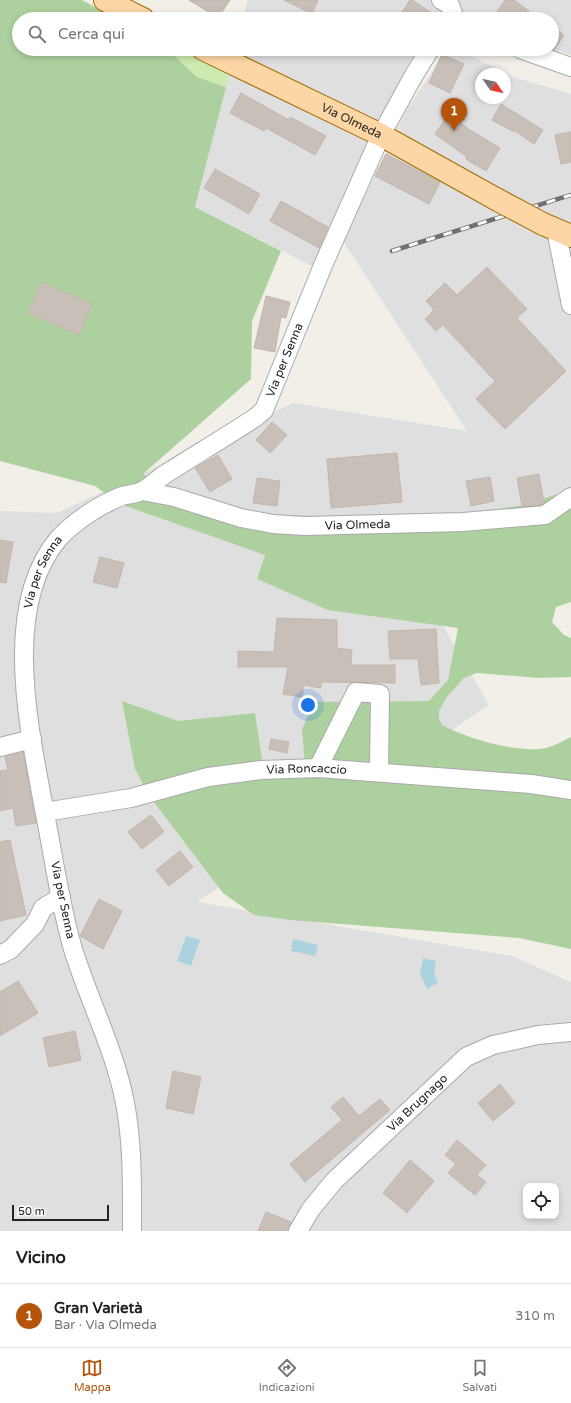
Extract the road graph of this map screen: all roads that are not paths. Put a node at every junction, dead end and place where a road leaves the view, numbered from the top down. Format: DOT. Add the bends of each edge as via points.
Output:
graph roads {
  1 [pos="105,0"];
  2 [pos="441,0"];
  3 [pos="129,12"];
  4 [pos="452,12"];
  5 [pos="218,56"];
  6 [pos="426,56"];
  7 [pos="540,56"];
  8 [pos="571,67"];
  9 [pos="382,135"];
  10 [pos="557,230"];
  11 [pos="571,305"];
  12 [pos="142,491"];
  13 [pos="571,497"];
  14 [pos="32,739"];
  15 [pos="0,747"];
  16 [pos="318,768"];
  17 [pos="379,771"];
  18 [pos="571,790"];
  19 [pos="45,812"];
  20 [pos="61,897"];
  21 [pos="0,955"];
  22 [pos="571,1032"];
  23 [pos="132,1231"];
  24 [pos="298,1231"];
  1 -- 3 [label="main road"];
  2 -- 4 [label="street" via="450,5"];
  5 -- 9 [label="main road, Via Olmeda"];
  6 -- 9 [label="street, Via per Senna"];
  7 -- 8 [label="street"];
  9 -- 10 [label="main road, Via Olmeda, bridge"];
  9 -- 12 [label="street, Via per Senna" via="324,263 264,410"];
  10 -- 11 [label="street"];
  12 -- 13 [label="street, Via Olmeda" via="174,497 241,518 304,526 463,522 545,515"];
  12 -- 14 [label="street, Via per Senna" via="124,495 74,524 57,540 31,585 23,629 22,654 26,706"];
  14 -- 15 [label="street"];
  14 -- 19 [label="street, Via per Senna"];
  16 -- 17 [label="street, Via Roncaccio"];
  16 -- 17 [label="street" via="356,692 380,694"];
  16 -- 19 [label="street, Via Roncaccio" via="261,770 208,778 132,798"];
  17 -- 18 [label="street, Via Roncaccio" via="531,784"];
  19 -- 20 [label="street, Via per Senna"];
  20 -- 21 [label="street" via="43,908 35,924 11,950"];
  20 -- 23 [label="street, Via per Senna" via="73,948 117,1072 125,1102 132,1174"];
  22 -- 24 [label="street, Via Brugnago" via="538,1035 493,1045 466,1057 334,1181 311,1209"];
}
